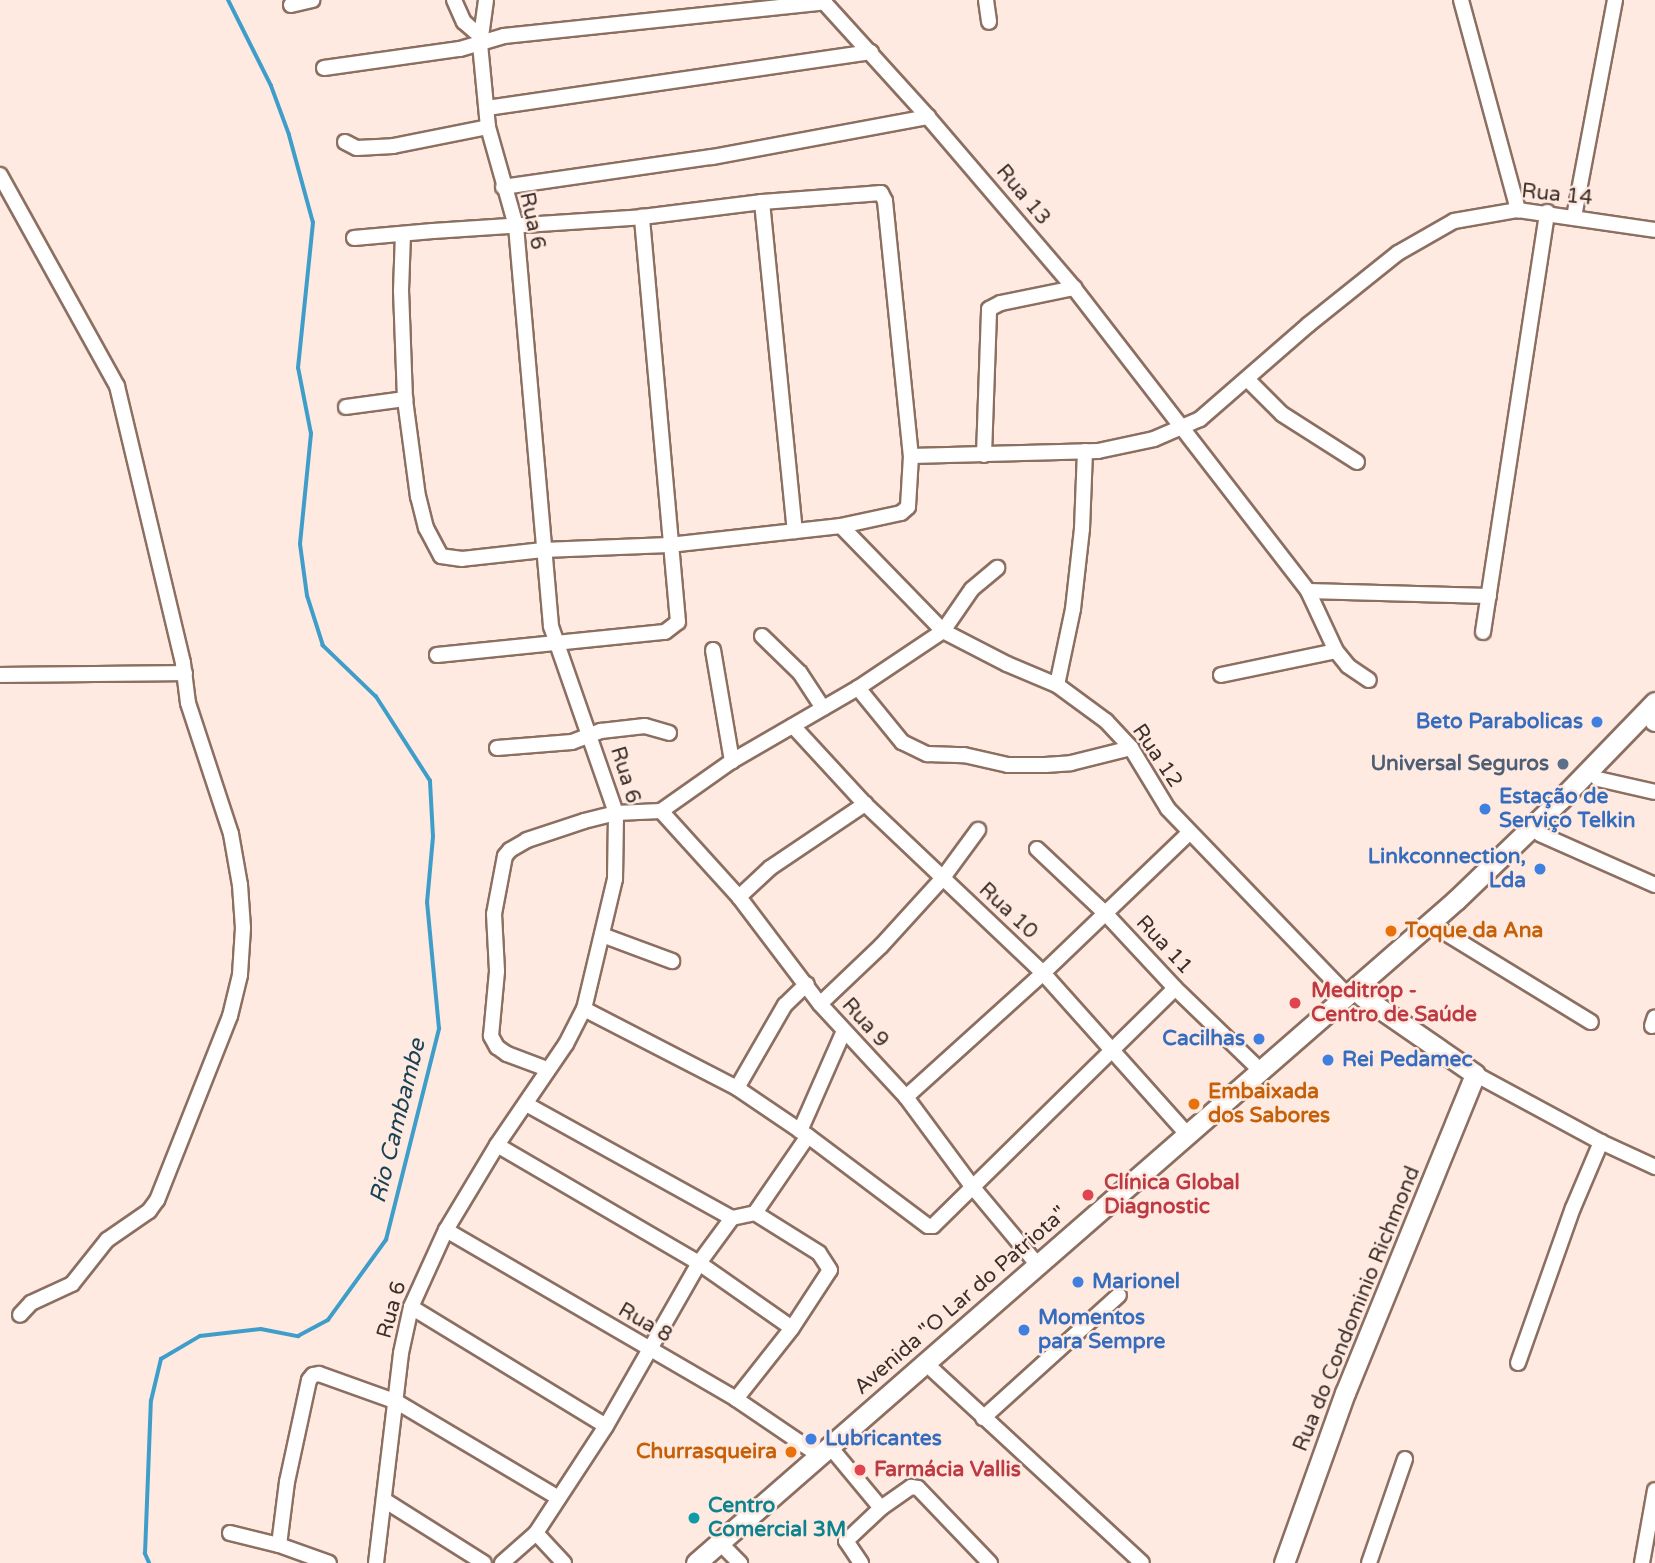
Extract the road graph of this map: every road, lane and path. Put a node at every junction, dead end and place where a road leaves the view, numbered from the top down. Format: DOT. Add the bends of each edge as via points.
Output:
graph roads {
  1 [pos="312,0"];
  2 [pos="454,0"];
  3 [pos="486,0"];
  4 [pos="986,0"];
  5 [pos="1461,0"];
  6 [pos="1615,0"];
  7 [pos="824,1"];
  8 [pos="291,5"];
  9 [pos="989,22"];
  10 [pos="480,40"];
  11 [pos="870,52"];
  12 [pos="324,68"];
  13 [pos="487,108"];
  14 [pos="928,117"];
  15 [pos="488,127"];
  16 [pos="345,142"];
  17 [pos="0,175"];
  18 [pos="503,187"];
  19 [pos="762,202"];
  20 [pos="1518,210"];
  21 [pos="1547,212"];
  22 [pos="642,217"];
  23 [pos="1574,217"];
  24 [pos="516,226"];
  25 [pos="1655,230"];
  26 [pos="403,234"];
  27 [pos="354,238"];
  28 [pos="1074,288"];
  29 [pos="1247,379"];
  30 [pos="405,399"];
  31 [pos="346,407"];
  32 [pos="1179,427"];
  33 [pos="1084,451"];
  34 [pos="984,455"];
  35 [pos="911,456"];
  36 [pos="1357,462"];
  37 [pos="841,526"];
  38 [pos="795,530"];
  39 [pos="669,545"];
  40 [pos="543,550"];
  41 [pos="997,568"];
  42 [pos="1308,591"];
  43 [pos="1489,596"];
  44 [pos="943,631"];
  45 [pos="1483,632"];
  46 [pos="762,636"];
  47 [pos="557,644"];
  48 [pos="713,650"];
  49 [pos="1336,651"];
  50 [pos="437,655"];
  51 [pos="185,673"];
  52 [pos="0,675"];
  53 [pos="1221,675"];
  54 [pos="1369,680"];
  55 [pos="1058,685"];
  56 [pos="858,688"];
  57 [pos="1655,702"];
  58 [pos="822,708"];
  59 [pos="1654,723"];
  60 [pos="793,726"];
  61 [pos="669,733"];
  62 [pos="590,735"];
  63 [pos="497,748"];
  64 [pos="1131,748"];
  65 [pos="732,761"];
  66 [pos="1598,779"];
  67 [pos="1655,792"];
  68 [pos="865,804"];
  69 [pos="661,811"];
  70 [pos="616,813"];
  71 [pos="978,830"];
  72 [pos="1189,834"];
  73 [pos="1539,834"];
  74 [pos="1037,849"];
  75 [pos="942,878"];
  76 [pos="1655,885"];
  77 [pos="739,897"];
  78 [pos="1106,914"];
  79 [pos="1439,929"];
  80 [pos="602,935"];
  81 [pos="672,961"];
  82 [pos="1043,973"];
  83 [pos="807,984"];
  84 [pos="1175,989"];
  85 [pos="1354,995"];
  86 [pos="820,1004"];
  87 [pos="584,1009"];
  88 [pos="1591,1022"];
  89 [pos="844,1031"];
  90 [pos="1111,1051"];
  91 [pos="547,1069"];
  92 [pos="1259,1070"];
  93 [pos="1475,1074"];
  94 [pos="737,1088"];
  95 [pos="906,1097"];
  96 [pos="526,1104"];
  97 [pos="804,1133"];
  98 [pos="1186,1133"];
  99 [pos="1601,1142"];
  100 [pos="497,1145"];
  101 [pos="1655,1167"];
  102 [pos="971,1185"];
  103 [pos="755,1213"];
  104 [pos="732,1219"];
  105 [pos="446,1230"];
  106 [pos="699,1264"];
  107 [pos="1037,1264"];
  108 [pos="1119,1295"];
  109 [pos="411,1307"];
  110 [pos="20,1315"];
  111 [pos="792,1328"];
  112 [pos="651,1351"];
  113 [pos="1518,1363"];
  114 [pos="933,1370"];
  115 [pos="736,1399"];
  116 [pos="397,1402"];
  117 [pos="984,1418"];
  118 [pos="606,1426"];
  119 [pos="828,1455"];
  120 [pos="1405,1459"];
  121 [pos="1655,1490"];
  122 [pos="559,1498"];
  123 [pos="384,1500"];
  124 [pos="881,1508"];
  125 [pos="230,1533"];
  126 [pos="536,1533"];
  127 [pos="279,1545"];
  128 [pos="726,1549"];
  129 [pos="329,1563"];
  130 [pos="376,1563"];
  131 [pos="484,1563"];
  132 [pos="502,1563"];
  133 [pos="564,1563"];
  134 [pos="696,1563"];
  135 [pos="710,1563"];
  136 [pos="740,1563"];
  137 [pos="861,1563"];
  138 [pos="990,1563"];
  139 [pos="1142,1563"];
  140 [pos="1284,1563"];
  141 [pos="1369,1563"];
  142 [pos="1642,1563"];
  1 -- 8 [label="street"];
  2 -- 10 [label="street" via="464,22"];
  3 -- 10 [label="street, Rua 6"];
  4 -- 9 [label="street"];
  5 -- 20 [label="street"];
  6 -- 23 [label="street"];
  7 -- 10 [label="street"];
  7 -- 11 [label="street, Rua 13"];
  10 -- 12 [label="street"];
  10 -- 13 [label="street, Rua 6"];
  11 -- 13 [label="street"];
  11 -- 14 [label="street, Rua 13"];
  13 -- 15 [label="street, Rua 6"];
  14 -- 18 [label="street" via="712,157"];
  14 -- 28 [label="street, Rua 13"];
  15 -- 16 [label="street" via="393,146 357,148"];
  15 -- 18 [label="street, Rua 6"];
  17 -- 51 [label="street" via="117,386"];
  18 -- 24 [label="street, Rua 6"];
  19 -- 22 [label="street"];
  19 -- 35 [label="street" via="871,192 881,193 886,201"];
  19 -- 38 [label="street"];
  20 -- 21 [label="street, Rua 14"];
  20 -- 29 [label="street, Rua 14" via="1454,221 1398,253"];
  21 -- 23 [label="street, Rua 14"];
  21 -- 43 [label="street"];
  22 -- 24 [label="street"];
  22 -- 39 [label="street"];
  23 -- 25 [label="street, Rua 14"];
  24 -- 26 [label="street"];
  24 -- 40 [label="street, Rua 6"];
  26 -- 27 [label="street"];
  26 -- 30 [label="street"];
  28 -- 32 [label="street, Rua 13"];
  28 -- 34 [label="street" via="989,309"];
  29 -- 32 [label="street, Rua 14" via="1200,419"];
  29 -- 36 [label="street" via="1283,414"];
  30 -- 31 [label="street"];
  30 -- 40 [label="street" via="418,497 426,528 441,556 462,559"];
  32 -- 33 [label="street, Rua 14" via="1127,447"];
  32 -- 42 [label="street, Rua 13"];
  33 -- 34 [label="street, Rua 14"];
  33 -- 55 [label="street" via="1082,529"];
  34 -- 35 [label="street, Rua 14"];
  35 -- 37 [label="street" via="908,507 901,513"];
  37 -- 38 [label="street"];
  37 -- 44 [label="street, Rua 12"];
  38 -- 39 [label="street"];
  39 -- 40 [label="street"];
  39 -- 47 [label="street" via="678,622 673,628"];
  40 -- 47 [label="street, Rua 6"];
  41 -- 44 [label="street" via="972,589"];
  42 -- 43 [label="street"];
  42 -- 49 [label="street, Rua 13"];
  43 -- 45 [label="street"];
  44 -- 55 [label="street, Rua 12"];
  44 -- 56 [label="street"];
  46 -- 58 [label="street" via="800,673"];
  47 -- 50 [label="street"];
  47 -- 62 [label="street, Rua 6"];
  48 -- 65 [label="street"];
  49 -- 53 [label="street"];
  49 -- 54 [label="street"];
  51 -- 52 [label="street"];
  51 -- 110 [label="street" via="188,703 231,834 240,885 241,965 230,1016 157,1200 149,1211 107,1240 72,1284 36,1300"];
  55 -- 64 [label="street, Rua 12" via="1106,720"];
  56 -- 58 [label="street"];
  56 -- 64 [label="street" via="902,742 927,754 1045,765"];
  57 -- 85 [label="main road, Avenida \"O Lar do Patriota\"" via="1561,799"];
  58 -- 60 [label="street"];
  59 -- 66 [label="main road, Avenida \"O Lar do Patriota\""];
  60 -- 65 [label="street"];
  60 -- 68 [label="street, Rua 10"];
  61 -- 62 [label="street" via="645,726"];
  62 -- 63 [label="street" via="572,742"];
  62 -- 70 [label="street, Rua 6"];
  64 -- 72 [label="street, Rua 12"];
  65 -- 69 [label="street"];
  66 -- 67 [label="street"];
  66 -- 73 [label="main road, Avenida \"O Lar do Patriota\""];
  68 -- 75 [label="street, Rua 10"];
  68 -- 77 [label="street" via="770,868"];
  69 -- 70 [label="street"];
  69 -- 77 [label="street, Rua 9"];
  70 -- 80 [label="street, Rua 6" via="615,879"];
  70 -- 91 [label="street" via="527,840 505,856 494,914 497,971 491,1036 496,1047 507,1054"];
  71 -- 75 [label="street"];
  72 -- 78 [label="street"];
  72 -- 85 [label="street, Rua 12"];
  73 -- 76 [label="street"];
  73 -- 79 [label="main road, Avenida \"O Lar do Patriota\""];
  74 -- 78 [label="street, Rua 11"];
  75 -- 82 [label="street, Rua 10"];
  75 -- 86 [label="street"];
  77 -- 83 [label="street, Rua 9"];
  78 -- 82 [label="street"];
  78 -- 84 [label="street, Rua 11"];
  79 -- 85 [label="main road, Avenida \"O Lar do Patriota\""];
  79 -- 88 [label="street"];
  80 -- 81 [label="street"];
  80 -- 87 [label="street, Rua 6"];
  82 -- 90 [label="street, Rua 10"];
  82 -- 95 [label="street"];
  83 -- 86 [label="street, Rua 9"];
  83 -- 94 [label="street" via="785,1005"];
  84 -- 90 [label="street"];
  84 -- 92 [label="street, Rua 11"];
  85 -- 92 [label="main road, Avenida \"O Lar do Patriota\""];
  85 -- 93 [label="main road"];
  85 -- 114 [label="main road, Avenida \"O Lar do Patriota\""];
  86 -- 89 [label="street, Rua 9"];
  87 -- 91 [label="street, Rua 6"];
  87 -- 94 [label="street"];
  89 -- 95 [label="street, Rua 9"];
  89 -- 97 [label="street"];
  90 -- 98 [label="street, Rua 10"];
  90 -- 102 [label="street"];
  91 -- 96 [label="street, Rua 6"];
  92 -- 98 [label="main road, Avenida \"O Lar do Patriota\""];
  93 -- 99 [label="street"];
  93 -- 140 [label="main road, Rua do Condominio Richmond" via="1345,1393"];
  94 -- 97 [label="street"];
  95 -- 102 [label="street, Rua 9"];
  96 -- 100 [label="street, Rua 6"];
  96 -- 104 [label="street"];
  97 -- 102 [label="street" via="928,1226 937,1224"];
  97 -- 103 [label="street"];
  98 -- 107 [label="main road, Avenida \"O Lar do Patriota\""];
  99 -- 101 [label="street"];
  99 -- 113 [label="street"];
  100 -- 105 [label="street, Rua 6"];
  100 -- 106 [label="street"];
  102 -- 107 [label="street, Rua 9"];
  103 -- 104 [label="street"];
  103 -- 111 [label="street" via="829,1264 829,1276"];
  104 -- 106 [label="street"];
  105 -- 109 [label="street, Rua 6"];
  105 -- 112 [label="street, Rua 8"];
  106 -- 111 [label="street"];
  106 -- 112 [label="street"];
  107 -- 119 [label="main road, Avenida \"O Lar do Patriota\""];
  108 -- 117 [label="street"];
  109 -- 116 [label="street, Rua 6"];
  109 -- 118 [label="street"];
  111 -- 115 [label="street"];
  112 -- 115 [label="street, Rua 8"];
  112 -- 118 [label="street"];
  114 -- 117 [label="street"];
  114 -- 119 [label="main road, Avenida \"O Lar do Patriota\""];
  115 -- 119 [label="street, Rua 8"];
  116 -- 122 [label="street"];
  116 -- 123 [label="street, Rua 6"];
  116 -- 127 [label="street" via="313,1375 296,1436"];
  117 -- 139 [label="street"];
  118 -- 122 [label="street"];
  119 -- 124 [label="street, Rua 8"];
  119 -- 128 [label="main road, Avenida \"O Lar do Patriota\""];
  119 -- 134 [label="main road, Avenida \"O Lar do Patriota\""];
  120 -- 141 [label="street"];
  121 -- 142 [label="street"];
  122 -- 126 [label="street"];
  123 -- 130 [label="street, Rua 6"];
  123 -- 131 [label="street"];
  124 -- 137 [label="street" via="846,1541"];
  124 -- 138 [label="street" via="911,1487 918,1488"];
  125 -- 127 [label="street"];
  126 -- 132 [label="street"];
  126 -- 133 [label="street"];
  127 -- 129 [label="street"];
  128 -- 135 [label="main road, Avenida \"O Lar do Patriota\""];
  128 -- 136 [label="street"];
}
